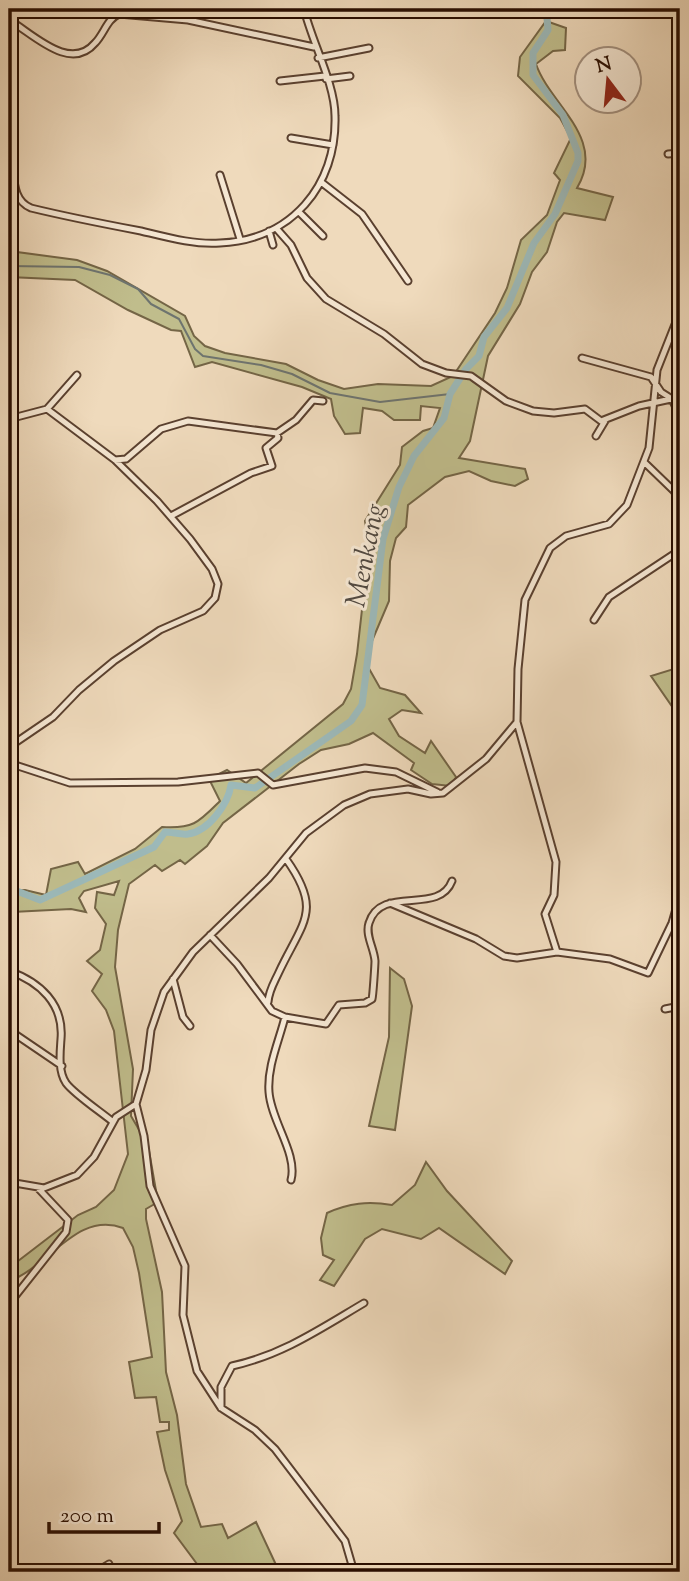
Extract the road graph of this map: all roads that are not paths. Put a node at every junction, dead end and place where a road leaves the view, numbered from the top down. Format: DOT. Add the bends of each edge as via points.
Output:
graph roads {
  1 [pos="304,9"];
  2 [pos="9,20"];
  3 [pos="260,26"];
  4 [pos="260,36"];
  5 [pos="314,47"];
  6 [pos="369,48"];
  7 [pos="318,58"];
  8 [pos="350,76"];
  9 [pos="326,78"];
  10 [pos="280,81"];
  11 [pos="291,138"];
  12 [pos="334,145"];
  13 [pos="680,153"];
  14 [pos="9,154"];
  15 [pos="668,154"];
  16 [pos="220,175"];
  17 [pos="321,182"];
  18 [pos="299,212"];
  19 [pos="272,229"];
  20 [pos="323,236"];
  21 [pos="240,239"];
  22 [pos="273,245"];
  23 [pos="408,281"];
  24 [pos="680,312"];
  25 [pos="582,359"];
  26 [pos="77,375"];
  27 [pos="655,380"];
  28 [pos="680,397"];
  29 [pos="672,399"];
  30 [pos="323,401"];
  31 [pos="653,402"];
  32 [pos="47,409"];
  33 [pos="680,416"];
  34 [pos="9,419"];
  35 [pos="608,419"];
  36 [pos="277,433"];
  37 [pos="596,436"];
  38 [pos="115,460"];
  39 [pos="645,463"];
  40 [pos="680,502"];
  41 [pos="171,516"];
  42 [pos="680,550"];
  43 [pos="594,620"];
  44 [pos="517,722"];
  45 [pos="9,747"];
  46 [pos="9,763"];
  47 [pos="443,793"];
  48 [pos="286,859"];
  49 [pos="452,881"];
  50 [pos="680,895"];
  51 [pos="390,903"];
  52 [pos="210,935"];
  53 [pos="557,952"];
  54 [pos="9,971"];
  55 [pos="173,979"];
  56 [pos="268,1004"];
  57 [pos="680,1006"];
  58 [pos="665,1009"];
  59 [pos="285,1017"];
  60 [pos="190,1026"];
  61 [pos="9,1030"];
  62 [pos="62,1066"];
  63 [pos="136,1104"];
  64 [pos="113,1122"];
  65 [pos="291,1180"];
  66 [pos="9,1182"];
  67 [pos="37,1187"];
  68 [pos="363,1303"];
  69 [pos="9,1304"];
  70 [pos="221,1408"];
  71 [pos="109,1564"];
  72 [pos="96,1572"];
  73 [pos="354,1572"];
  1 -- 5 [label="street"];
  2 -- 4 [label="street" via="52,48 70,54 92,47 119,14 188,20"];
  3 -- 4 [label="street"];
  4 -- 5 [label="street"];
  5 -- 7 [label="street"];
  6 -- 7 [label="street"];
  7 -- 9 [label="street"];
  8 -- 9 [label="street"];
  9 -- 10 [label="street"];
  9 -- 12 [label="street" via="335,112"];
  11 -- 12 [label="street"];
  12 -- 17 [label="street"];
  13 -- 15 [label="street"];
  14 -- 21 [label="street" via="17,195 32,208 186,240 222,243"];
  16 -- 21 [label="street"];
  17 -- 18 [label="street"];
  17 -- 23 [label="street" via="362,214"];
  18 -- 19 [label="street"];
  18 -- 20 [label="street"];
  19 -- 21 [label="street"];
  19 -- 22 [label="street"];
  19 -- 35 [label="street" via="291,244 307,278 331,303 384,334 422,364 480,380 506,401 533,411 584,409 598,421"];
  24 -- 27 [label="street"];
  25 -- 27 [label="street"];
  26 -- 32 [label="street"];
  27 -- 29 [label="street" via="661,392"];
  27 -- 31 [label="street"];
  28 -- 29 [label="street"];
  29 -- 31 [label="street"];
  29 -- 33 [label="street"];
  30 -- 36 [label="street" via="313,400"];
  31 -- 35 [label="street"];
  31 -- 39 [label="street"];
  32 -- 34 [label="street"];
  32 -- 38 [label="street"];
  35 -- 37 [label="street"];
  36 -- 38 [label="street" via="188,421 161,429 126,460"];
  36 -- 41 [label="street" via="278,438 266,448 272,466"];
  38 -- 41 [label="street"];
  39 -- 40 [label="street"];
  39 -- 44 [label="street" via="627,505 615,519 566,536 545,556 524,604"];
  41 -- 45 [label="street" via="216,576 210,606 114,661 53,718"];
  42 -- 43 [label="street" via="609,597"];
  44 -- 47 [label="street" via="481,764"];
  44 -- 53 [label="street" via="556,862 554,895 545,914"];
  46 -- 47 [label="street" via="70,783 178,782 258,773 273,785 378,769"];
  47 -- 48 [label="street" via="395,790 356,799 306,833"];
  48 -- 52 [label="street"];
  48 -- 56 [label="street" via="305,890 308,907"];
  49 -- 51 [label="street" via="443,893 428,900"];
  50 -- 53 [label="street" via="673,923 648,973 610,959"];
  51 -- 53 [label="street" via="476,939 504,956"];
  51 -- 59 [label="street" via="368,924 375,959 371,1001 339,1005 326,1024"];
  52 -- 55 [label="street"];
  52 -- 56 [label="street"];
  54 -- 62 [label="street" via="53,1001 61,1022"];
  55 -- 60 [label="street" via="183,1017"];
  55 -- 63 [label="street" via="159,1001"];
  56 -- 59 [label="street"];
  57 -- 58 [label="street"];
  59 -- 65 [label="street" via="268,1092 294,1166"];
  61 -- 62 [label="street"];
  62 -- 64 [label="street" via="70,1087"];
  63 -- 64 [label="street"];
  63 -- 70 [label="street" via="150,1186 185,1266 183,1303 189,1348 197,1371"];
  64 -- 67 [label="street" via="94,1157 77,1175"];
  66 -- 67 [label="street"];
  67 -- 69 [label="street" via="68,1220 66,1232"];
  68 -- 70 [label="street" via="282,1352 232,1366 221,1387"];
  70 -- 73 [label="street" via="275,1448 345,1541"];
  71 -- 72 [label="street"];
}
